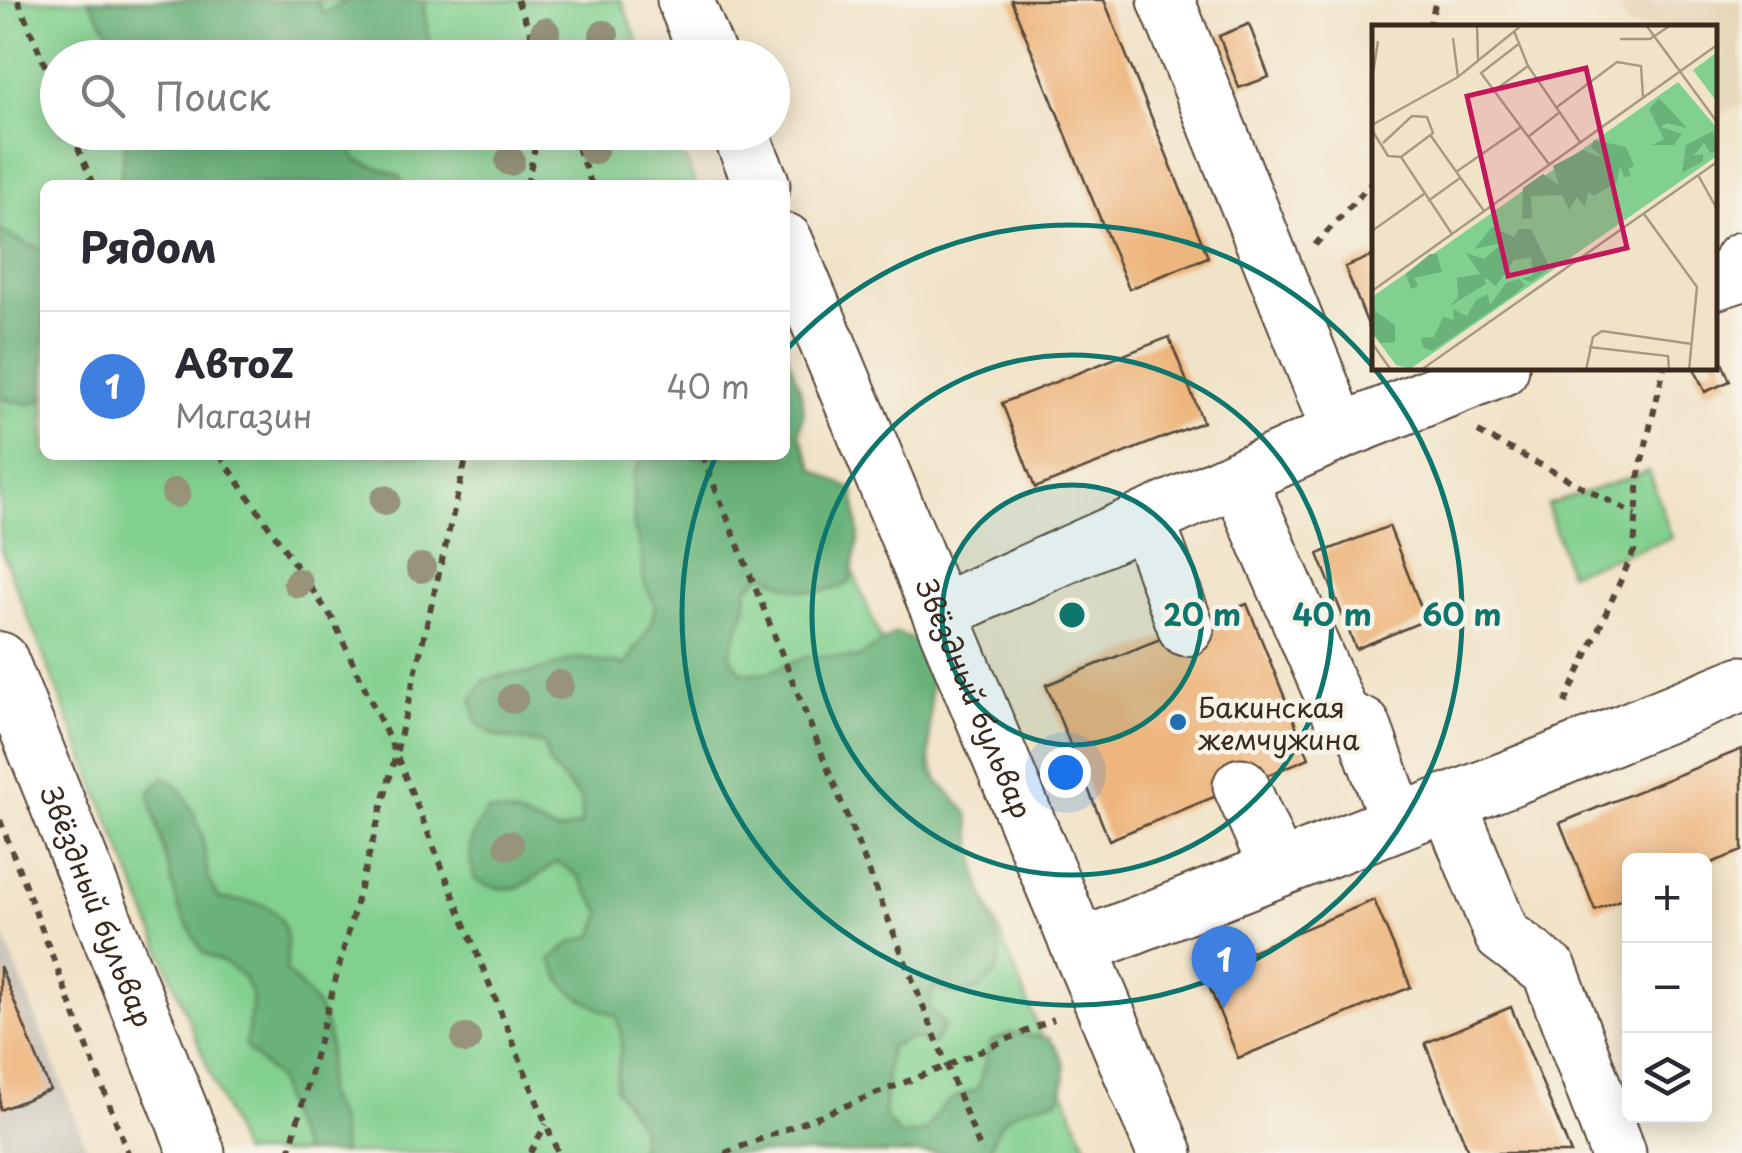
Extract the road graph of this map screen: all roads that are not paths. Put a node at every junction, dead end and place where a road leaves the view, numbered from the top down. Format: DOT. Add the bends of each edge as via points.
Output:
graph roads {
  1 [pos="685,0"];
  2 [pos="1166,0"];
  3 [pos="702,40"];
  4 [pos="747,150"];
  5 [pos="760,180"];
  6 [pos="790,253"];
  7 [pos="1496,370"];
  8 [pos="1340,432"];
  9 [pos="1238,478"];
  10 [pos="1146,520"];
  11 [pos="940,612"];
  12 [pos="1186,628"];
  13 [pos="0,660"];
  14 [pos="1742,684"];
  15 [pos="1241,786"];
  16 [pos="1448,802"];
  17 [pos="1398,822"];
  18 [pos="1278,869"];
  19 [pos="1080,947"];
  20 [pos="197,1153"];
  21 [pos="1165,1153"];
  22 [pos="1618,1153"];
  1 -- 3 [label="street"];
  2 -- 8 [label="street"];
  4 -- 5 [label="street"];
  6 -- 11 [label="street, Звёздный бульвар"];
  7 -- 8 [label="street"];
  8 -- 9 [label="street"];
  9 -- 10 [label="street"];
  9 -- 17 [label="street" via="1342,716 1363,726"];
  10 -- 11 [label="street"];
  10 -- 12 [label="street"];
  11 -- 19 [label="street, Звёздный бульвар"];
  13 -- 20 [label="street, Звёздный бульвар"];
  14 -- 16 [label="street"];
  15 -- 18 [label="street"];
  16 -- 17 [label="street"];
  16 -- 22 [label="street" via="1502,935 1550,971"];
  17 -- 18 [label="street"];
  18 -- 19 [label="street"];
  19 -- 21 [label="street, Звёздный бульвар"];
}
